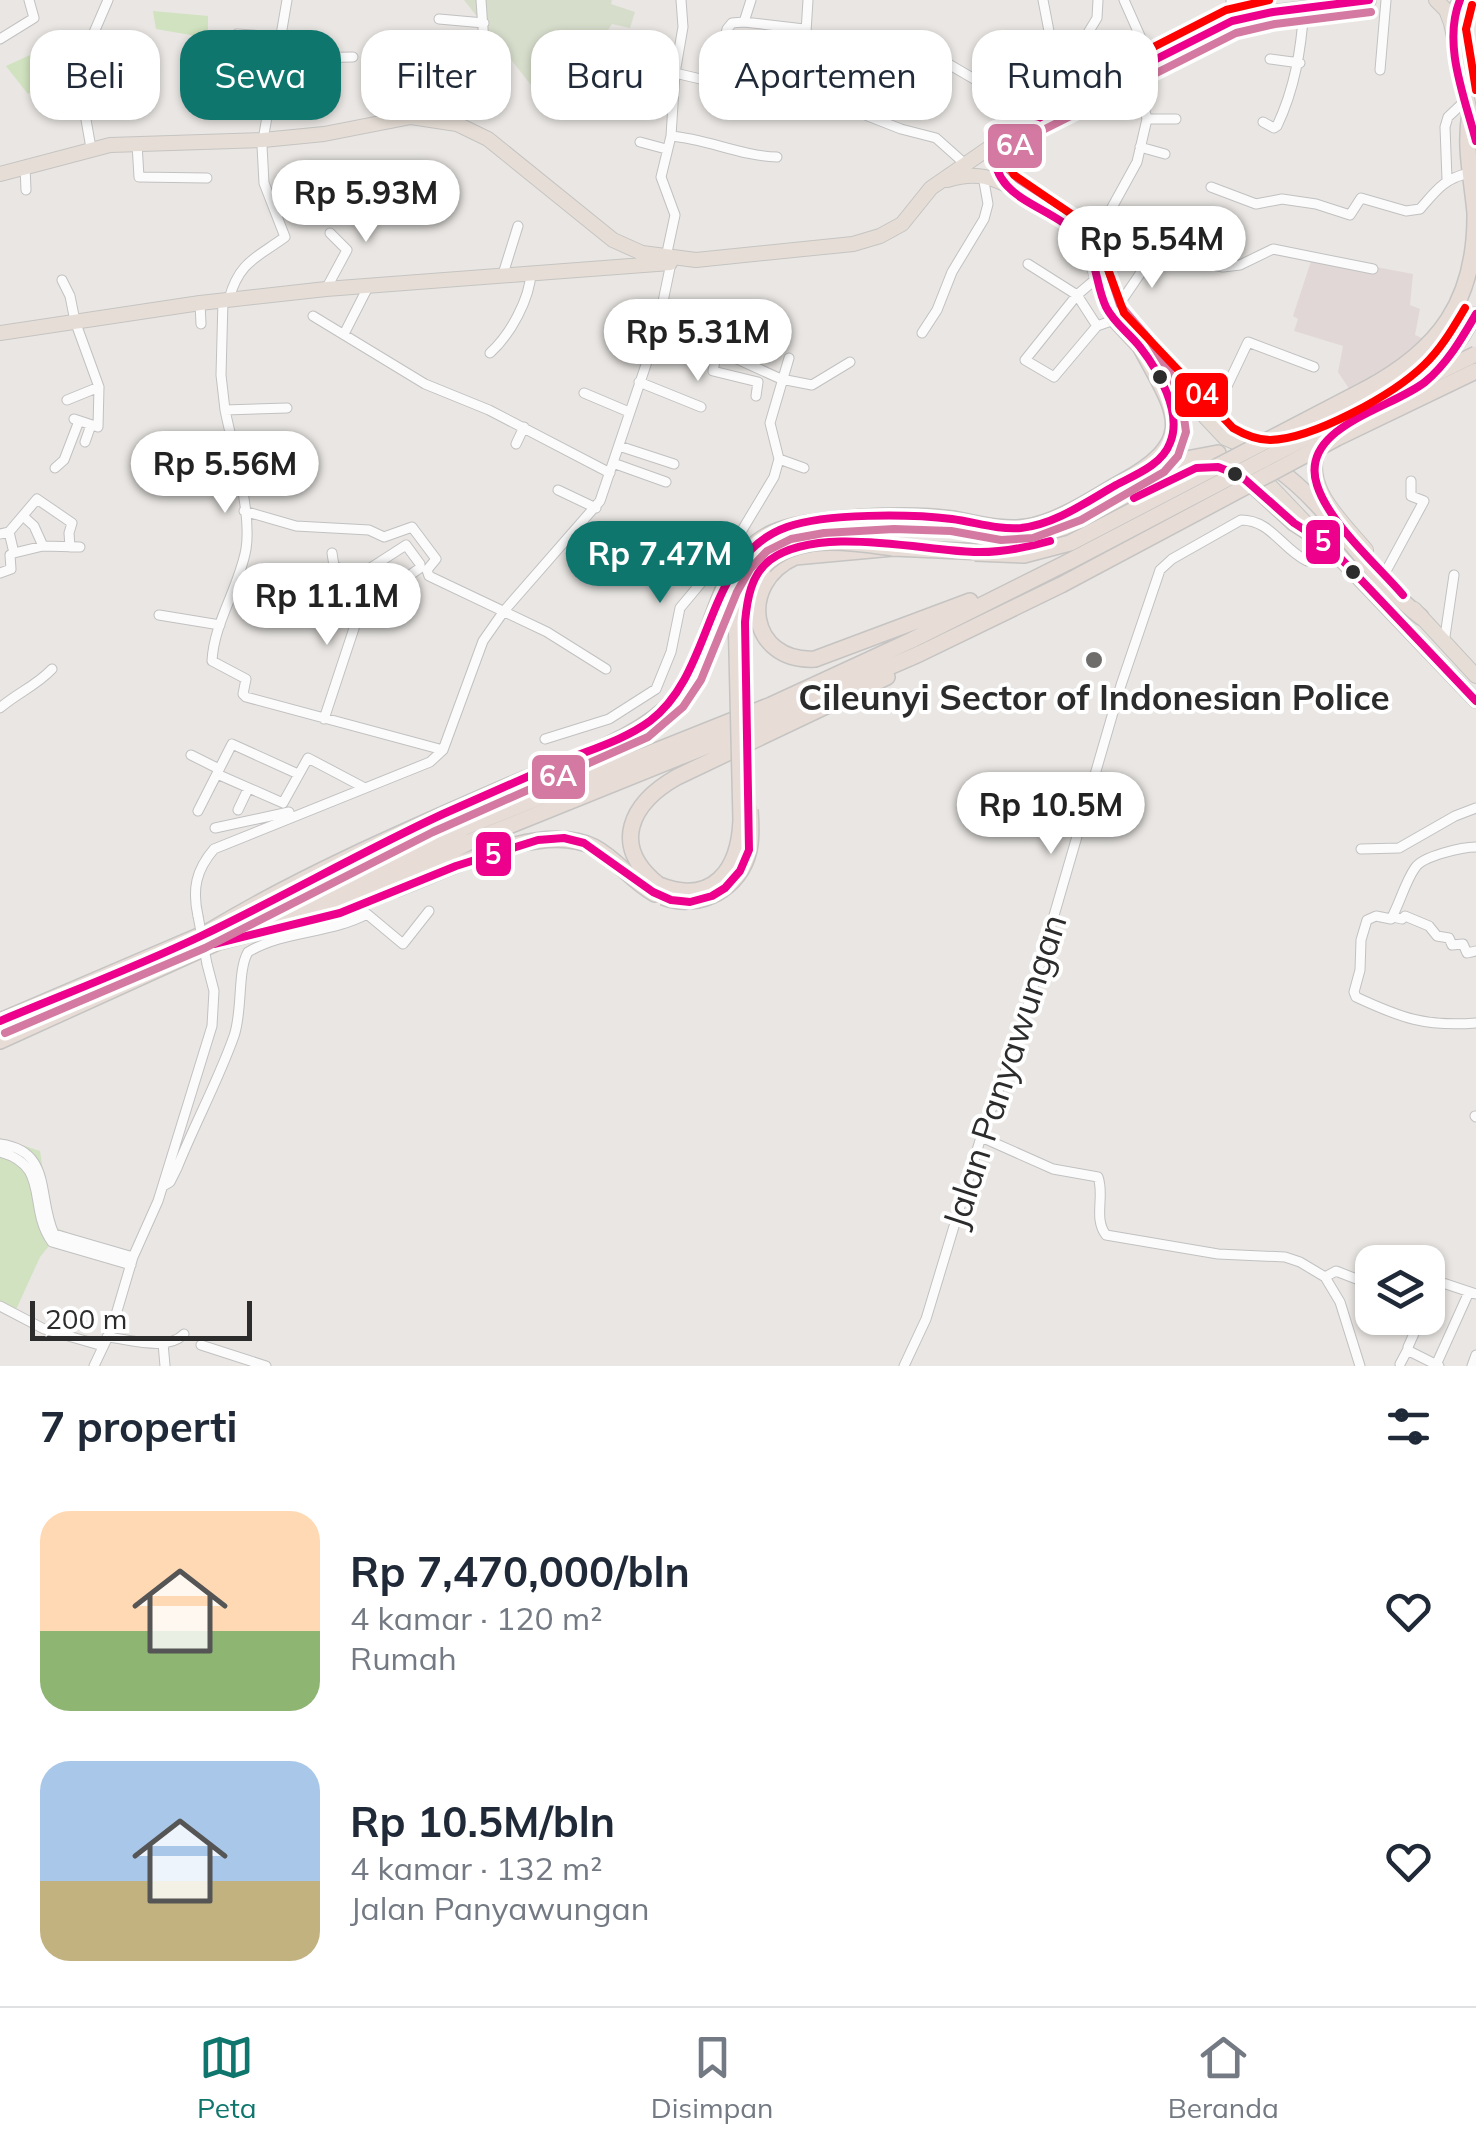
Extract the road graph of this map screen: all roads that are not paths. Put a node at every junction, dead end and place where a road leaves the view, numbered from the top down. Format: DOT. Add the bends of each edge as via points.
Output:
graph roads {
  1 [pos="29,0"];
  2 [pos="108,0"];
  3 [pos="287,0"];
  4 [pos="481,0"];
  5 [pos="681,0"];
  6 [pos="751,0"];
  7 [pos="808,0"];
  8 [pos="1043,0"];
  9 [pos="1098,0"];
  10 [pos="1124,0"];
  11 [pos="1231,0"];
  12 [pos="1369,0"];
  13 [pos="1386,0"];
  14 [pos="1436,0"];
  15 [pos="1460,0"];
  16 [pos="1304,8"];
  17 [pos="439,20"];
  18 [pos="744,22"];
  19 [pos="1232,22"];
  20 [pos="484,23"];
  21 [pos="784,28"];
  22 [pos="804,29"];
  23 [pos="281,30"];
  24 [pos="726,30"];
  25 [pos="1049,30"];
  26 [pos="1090,30"];
  27 [pos="1137,30"];
  28 [pos="1454,35"];
  29 [pos="0,39"];
  30 [pos="679,51"];
  31 [pos="341,57"];
  32 [pos="353,57"];
  33 [pos="1270,59"];
  34 [pos="1158,60"];
  35 [pos="1300,62"];
  36 [pos="1380,70"];
  37 [pos="1468,106"];
  38 [pos="1158,119"];
  39 [pos="1176,119"];
  40 [pos="265,120"];
  41 [pos="672,120"];
  42 [pos="877,120"];
  43 [pos="1012,120"];
  44 [pos="1035,120"];
  45 [pos="1146,120"];
  46 [pos="1263,122"];
  47 [pos="457,124"];
  48 [pos="1015,130"];
  49 [pos="671,136"];
  50 [pos="1475,136"];
  51 [pos="262,140"];
  52 [pos="997,141"];
  53 [pos="640,142"];
  54 [pos="137,144"];
  55 [pos="1140,147"];
  56 [pos="90,148"];
  57 [pos="666,149"];
  58 [pos="1165,154"];
  59 [pos="777,157"];
  60 [pos="964,163"];
  61 [pos="25,166"];
  62 [pos="1469,173"];
  63 [pos="0,174"];
  64 [pos="983,176"];
  65 [pos="207,178"];
  66 [pos="1448,179"];
  67 [pos="1004,184"];
  68 [pos="1210,187"];
  69 [pos="931,188"];
  70 [pos="26,190"];
  71 [pos="518,226"];
  72 [pos="330,233"];
  73 [pos="627,248"];
  74 [pos="1088,252"];
  75 [pos="669,260"];
  76 [pos="1028,264"];
  77 [pos="625,268"];
  78 [pos="1373,269"];
  79 [pos="531,272"];
  80 [pos="503,274"];
  81 [pos="1097,278"];
  82 [pos="62,280"];
  83 [pos="368,286"];
  84 [pos="326,289"];
  85 [pos="1077,295"];
  86 [pos="226,300"];
  87 [pos="200,303"];
  88 [pos="1476,314"];
  89 [pos="313,316"];
  90 [pos="1113,318"];
  91 [pos="75,321"];
  92 [pos="202,324"];
  93 [pos="1096,326"];
  94 [pos="0,333"];
  95 [pos="922,333"];
  96 [pos="344,334"];
  97 [pos="656,334"];
  98 [pos="1141,348"];
  99 [pos="717,351"];
  100 [pos="490,353"];
  101 [pos="1476,354"];
  102 [pos="788,358"];
  103 [pos="850,362"];
  104 [pos="1314,367"];
  105 [pos="1476,371"];
  106 [pos="781,378"];
  107 [pos="639,382"];
  108 [pos="98,387"];
  109 [pos="584,394"];
  110 [pos="756,396"];
  111 [pos="67,400"];
  112 [pos="1194,405"];
  113 [pos="701,407"];
  114 [pos="287,408"];
  115 [pos="226,410"];
  116 [pos="630,412"];
  117 [pos="1174,417"];
  118 [pos="1210,422"];
  119 [pos="90,425"];
  120 [pos="524,426"];
  121 [pos="1336,430"];
  122 [pos="84,442"];
  123 [pos="516,444"];
  124 [pos="1222,445"];
  125 [pos="618,446"];
  126 [pos="779,459"];
  127 [pos="674,464"];
  128 [pos="55,468"];
  129 [pos="612,468"];
  130 [pos="804,468"];
  131 [pos="1276,468"];
  132 [pos="1148,472"];
  133 [pos="1412,481"];
  134 [pos="666,482"];
  135 [pos="558,490"];
  136 [pos="596,508"];
  137 [pos="244,511"];
  138 [pos="24,516"];
  139 [pos="970,524"];
  140 [pos="5,533"];
  141 [pos="43,546"];
  142 [pos="893,548"];
  143 [pos="1332,549"];
  144 [pos="975,552"];
  145 [pos="14,553"];
  146 [pos="332,553"];
  147 [pos="1070,561"];
  148 [pos="0,573"];
  149 [pos="1385,573"];
  150 [pos="1454,575"];
  151 [pos="358,576"];
  152 [pos="366,589"];
  153 [pos="504,611"];
  154 [pos="158,615"];
  155 [pos="1421,617"];
  156 [pos="220,625"];
  157 [pos="1444,642"];
  158 [pos="52,669"];
  159 [pos="606,669"];
  160 [pos="1476,676"];
  161 [pos="855,680"];
  162 [pos="1476,701"];
  163 [pos="0,708"];
  164 [pos="324,719"];
  165 [pos="545,739"];
  166 [pos="443,750"];
  167 [pos="190,755"];
  168 [pos="218,772"];
  169 [pos="298,774"];
  170 [pos="364,788"];
  171 [pos="248,790"];
  172 [pos="316,806"];
  173 [pos="1476,808"];
  174 [pos="238,810"];
  175 [pos="198,811"];
  176 [pos="215,828"];
  177 [pos="1476,847"];
  178 [pos="1362,849"];
  179 [pos="657,889"];
  180 [pos="429,911"];
  181 [pos="1393,917"];
  182 [pos="294,922"];
  183 [pos="208,932"];
  184 [pos="1476,951"];
  185 [pos="0,1021"];
  186 [pos="1476,1023"];
  187 [pos="0,1040"];
  188 [pos="981,1137"];
  189 [pos="0,1148"];
  190 [pos="162,1186"];
  191 [pos="132,1261"];
  192 [pos="1355,1277"];
  193 [pos="1325,1278"];
  194 [pos="1445,1284"];
  195 [pos="1473,1293"];
  196 [pos="0,1306"];
  197 [pos="184,1334"];
  198 [pos="1405,1335"];
  199 [pos="1414,1335"];
  200 [pos="105,1341"];
  201 [pos="164,1343"];
  202 [pos="1410,1344"];
  203 [pos="201,1345"];
  204 [pos="1476,1355"];
  205 [pos="1400,1364"];
  206 [pos="1438,1365"];
  207 [pos="94,1366"];
  208 [pos="165,1366"];
  209 [pos="266,1366"];
  210 [pos="904,1366"];
  211 [pos="1360,1366"];
  212 [pos="1472,1366"];
  1 -- 29 [label="street" via="34,18"];
  2 -- 56 [label="street" via="79,80"];
  3 -- 23 [label="street"];
  4 -- 20 [label="street"];
  5 -- 30 [label="street"];
  6 -- 18 [label="street"];
  7 -- 22 [label="street"];
  8 -- 25 [label="street"];
  9 -- 26 [label="street"];
  10 -- 27 [label="street"];
  11 -- 19 [label="street"];
  12 -- 16 [label="highway"];
  13 -- 36 [label="street"];
  14 -- 28 [label="highway"];
  15 -- 28 [label="highway"];
  16 -- 19 [label="highway"];
  16 -- 35 [label="street"];
  17 -- 20 [label="street"];
  18 -- 21 [label="street"];
  18 -- 24 [label="street"];
  19 -- 34 [label="highway"];
  20 -- 47 [label="street"];
  21 -- 22 [label="street"];
  28 -- 37 [label="highway"];
  31 -- 32 [label="street"];
  33 -- 35 [label="street"];
  35 -- 46 [label="street" via="1277,126"];
  37 -- 50 [label="highway"];
  37 -- 62 [label="highway"];
  37 -- 66 [label="street" via="1444,127"];
  38 -- 39 [label="street"];
  40 -- 51 [label="street"];
  41 -- 49 [label="street"];
  42 -- 60 [label="street" via="924,132"];
  43 -- 48 [label="street"];
  44 -- 48 [label="highway"];
  45 -- 55 [label="street"];
  47 -- 51 [label="highway" via="411,117"];
  47 -- 73 [label="highway" via="509,154"];
  48 -- 52 [label="highway"];
  49 -- 57 [label="street"];
  49 -- 59 [label="street"];
  51 -- 54 [label="highway"];
  51 -- 86 [label="street" via="264,184 285,237 238,272"];
  52 -- 60 [label="highway"];
  52 -- 67 [label="highway" via="991,161"];
  53 -- 57 [label="street"];
  54 -- 56 [label="highway"];
  54 -- 65 [label="street" via="138,177"];
  55 -- 58 [label="street"];
  55 -- 74 [label="street"];
  56 -- 61 [label="highway"];
  57 -- 75 [label="street" via="661,177 675,215"];
  60 -- 69 [label="highway"];
  61 -- 63 [label="highway"];
  61 -- 70 [label="street"];
  62 -- 66 [label="street"];
  62 -- 144 [label="highway, bridge" via="1472,274 1461,303 1409,364 1070,543 1024,555"];
  64 -- 67 [label="highway"];
  64 -- 69 [label="highway" via="959,176"];
  64 -- 95 [label="street" via="984,220"];
  66 -- 68 [label="street" via="1420,209 1361,198 1350,215 1282,199 1256,204"];
  67 -- 74 [label="highway" via="1073,230"];
  69 -- 75 [label="highway" via="902,224 854,244"];
  71 -- 80 [label="street"];
  72 -- 84 [label="street" via="348,250"];
  73 -- 75 [label="highway"];
  73 -- 77 [label="highway"];
  74 -- 81 [label="highway"];
  75 -- 77 [label="highway"];
  75 -- 97 [label="street"];
  76 -- 85 [label="street"];
  77 -- 79 [label="highway"];
  78 -- 90 [label="street" via="1273,250 1222,267 1165,242"];
  79 -- 80 [label="highway"];
  79 -- 100 [label="street" via="528,295"];
  80 -- 83 [label="highway"];
  81 -- 85 [label="street"];
  81 -- 90 [label="highway"];
  82 -- 91 [label="street"];
  83 -- 84 [label="highway"];
  83 -- 96 [label="street"];
  84 -- 86 [label="highway"];
  85 -- 93 [label="street"];
  85 -- 93 [label="street" via="1025,360 1054,378"];
  86 -- 87 [label="highway"];
  86 -- 115 [label="street" via="220,375"];
  87 -- 91 [label="highway"];
  87 -- 92 [label="street"];
  88 -- 121 [label="highway" via="1423,384"];
  89 -- 96 [label="street"];
  90 -- 93 [label="street"];
  90 -- 98 [label="highway"];
  91 -- 94 [label="highway"];
  91 -- 108 [label="street"];
  96 -- 120 [label="street" via="424,384"];
  97 -- 99 [label="street"];
  97 -- 107 [label="street"];
  98 -- 112 [label="highway"];
  98 -- 117 [label="highway"];
  99 -- 106 [label="street"];
  99 -- 110 [label="street" via="713,371 758,382"];
  101 -- 147 [label="highway, bridge"];
  102 -- 106 [label="street"];
  103 -- 106 [label="street" via="818,384"];
  104 -- 118 [label="street" via="1248,342"];
  105 -- 161 [label="highway, bridge" via="1062,584"];
  106 -- 126 [label="street" via="770,431"];
  107 -- 113 [label="street"];
  107 -- 116 [label="street"];
  108 -- 111 [label="street"];
  108 -- 119 [label="street" via="98,427"];
  109 -- 116 [label="street"];
  112 -- 117 [label="highway"];
  112 -- 118 [label="highway"];
  114 -- 115 [label="street"];
  115 -- 137 [label="street"];
  116 -- 125 [label="street"];
  117 -- 132 [label="highway" via="1169,446"];
  118 -- 124 [label="highway"];
  119 -- 122 [label="street"];
  119 -- 128 [label="street" via="76,420 64,460"];
  120 -- 123 [label="street"];
  120 -- 129 [label="street"];
  121 -- 124 [label="highway" via="1278,452"];
  121 -- 149 [label="highway" via="1320,446 1315,477"];
  124 -- 132 [label="highway"];
  124 -- 143 [label="highway"];
  125 -- 127 [label="street"];
  125 -- 129 [label="street"];
  126 -- 130 [label="street"];
  126 -- 165 [label="street" via="735,542 680,608 656,689 608,719"];
  129 -- 134 [label="street"];
  129 -- 136 [label="street"];
  131 -- 155 [label="highway"];
  132 -- 139 [label="highway" via="1028,527"];
  133 -- 149 [label="street" via="1411,496 1424,502"];
  135 -- 136 [label="street"];
  136 -- 153 [label="street"];
  137 -- 153 [label="street" via="296,526 369,530 384,537 412,527 436,559 430,576"];
  137 -- 156 [label="street" via="246,549"];
  138 -- 140 [label="street"];
  138 -- 141 [label="street"];
  138 -- 141 [label="street" via="37,499 72,523 75,547"];
  139 -- 179 [label="highway, bridge" via="798,536 774,544 751,566 736,611 737,854 709,886"];
  139 -- 183 [label="highway" via="918,517 806,523 757,541 726,585 690,676 653,718"];
  140 -- 145 [label="street"];
  141 -- 145 [label="street"];
  142 -- 144 [label="highway"];
  142 -- 147 [label="highway, bridge" via="783,562 765,580 757,605 769,643 790,658 831,656"];
  142 -- 179 [label="highway, bridge" via="809,544 780,553 758,572 745,622 749,850 738,876 714,896 686,902"];
  143 -- 144 [label="highway, bridge" via="1257,487 1233,472 1202,467 1065,536"];
  143 -- 162 [label="highway"];
  143 -- 188 [label="street, Jalan Panyawungan" via="1307,561 1264,525 1241,520 1160,570 1021,1029"];
  145 -- 148 [label="street" via="11,569"];
  146 -- 151 [label="street" via="334,566"];
  147 -- 161 [label="highway"];
  149 -- 155 [label="highway"];
  150 -- 157 [label="street"];
  151 -- 152 [label="street"];
  151 -- 152 [label="street" via="404,545 420,564 380,596"];
  152 -- 164 [label="street"];
  153 -- 159 [label="street"];
  153 -- 166 [label="street" via="483,641"];
  154 -- 156 [label="street"];
  155 -- 157 [label="highway"];
  156 -- 164 [label="street" via="212,661 246,679 244,695"];
  157 -- 160 [label="highway"];
  158 -- 163 [label="street"];
  161 -- 179 [label="highway" via="649,795 635,814 631,843"];
  161 -- 182 [label="highway"];
  161 -- 183 [label="highway" via="771,704 465,827 399,867 324,900"];
  164 -- 166 [label="street"];
  166 -- 170 [label="street" via="430,762"];
  167 -- 168 [label="street"];
  168 -- 169 [label="street" via="234,744"];
  168 -- 171 [label="street"];
  168 -- 175 [label="street"];
  169 -- 170 [label="street" via="308,758"];
  169 -- 171 [label="street" via="283,803"];
  170 -- 172 [label="street"];
  171 -- 174 [label="street"];
  172 -- 176 [label="street"];
  172 -- 190 [label="street, bridge" via="214,850 196,880 214,991 212,1026"];
  173 -- 178 [label="street" via="1399,848"];
  177 -- 181 [label="street" via="1414,868"];
  179 -- 182 [label="highway" via="598,849 547,838 334,915"];
  180 -- 190 [label="street" via="403,944 367,914 248,952 234,1036 178,1168"];
  181 -- 184 [label="street" via="1417,921 1452,945"];
  181 -- 186 [label="street" via="1367,920 1354,994 1404,1019"];
  182 -- 187 [label="highway" via="218,942"];
  183 -- 185 [label="highway"];
  188 -- 193 [label="street" via="1053,1169 1098,1177 1099,1224 1106,1234 1285,1258"];
  188 -- 210 [label="street, Jalan Panyawungan" via="938,1284"];
  189 -- 191 [label="street" via="17,1146 30,1156 61,1242"];
  190 -- 191 [label="street"];
  191 -- 200 [label="street"];
  192 -- 193 [label="street" via="1336,1270"];
  193 -- 211 [label="street" via="1340,1302"];
  194 -- 195 [label="street"];
  195 -- 206 [label="street"];
  196 -- 200 [label="street" via="44,1329"];
  197 -- 201 [label="street"];
  198 -- 202 [label="street"];
  199 -- 202 [label="street"];
  200 -- 201 [label="street"];
  200 -- 207 [label="street"];
  201 -- 208 [label="street"];
  202 -- 205 [label="street"];
  202 -- 206 [label="street"];
  203 -- 209 [label="street"];
  204 -- 212 [label="street"];
}
